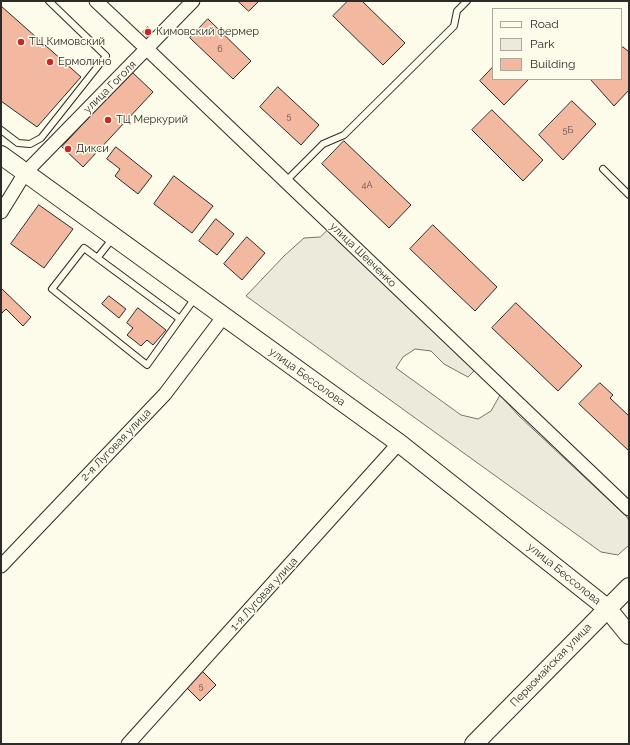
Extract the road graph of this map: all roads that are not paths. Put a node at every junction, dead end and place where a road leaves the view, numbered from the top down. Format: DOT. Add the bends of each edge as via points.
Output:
graph roads {
  1 [pos="49,1"];
  2 [pos="96,1"];
  3 [pos="193,1"];
  4 [pos="467,1"];
  5 [pos="148,49"];
  6 [pos="1,130"];
  7 [pos="1,154"];
  8 [pos="603,169"];
  9 [pos="25,173"];
  10 [pos="286,181"];
  11 [pos="629,194"];
  12 [pos="1,212"];
  13 [pos="114,236"];
  14 [pos="98,257"];
  15 [pos="196,296"];
  16 [pos="224,316"];
  17 [pos="180,319"];
  18 [pos="400,443"];
  19 [pos="629,509"];
  20 [pos="1,566"];
  21 [pos="629,587"];
  22 [pos="607,608"];
  23 [pos="629,635"];
  24 [pos="128,744"];
  25 [pos="474,744"];
  1 -- 6 [label="lane" via="106,56 42,138 30,144 18,143"];
  2 -- 5 [label="street, улица Шевченко"];
  3 -- 5 [label="street, улица Гоголя"];
  4 -- 10 [label="lane" via="457,11 454,26 344,135 323,144"];
  5 -- 9 [label="street, улица Гоголя"];
  5 -- 10 [label="street, улица Шевченко"];
  7 -- 9 [label="main road, улица Бессолова"];
  8 -- 11 [label="lane"];
  9 -- 12 [label="street, улица Гоголя"];
  9 -- 13 [label="main road, улица Бессолова"];
  10 -- 19 [label="street, улица Шевченко"];
  13 -- 14 [label="lane"];
  13 -- 15 [label="main road, улица Бессолова"];
  14 -- 17 [label="lane"];
  14 -- 17 [label="lane" via="84,248 52,289 147,365"];
  15 -- 16 [label="main road, улица Бессолова"];
  15 -- 17 [label="lane"];
  16 -- 18 [label="main road, улица Бессолова"];
  16 -- 20 [label="street, 2-я Луговая улица" via="165,394"];
  18 -- 22 [label="main road, улица Бессолова"];
  18 -- 24 [label="street, 1-я Луговая улица"];
  21 -- 22 [label="main road, Первомайская улица"];
  22 -- 23 [label="main road, улица Бессолова"];
  22 -- 25 [label="main road, Первомайская улица"];
}
